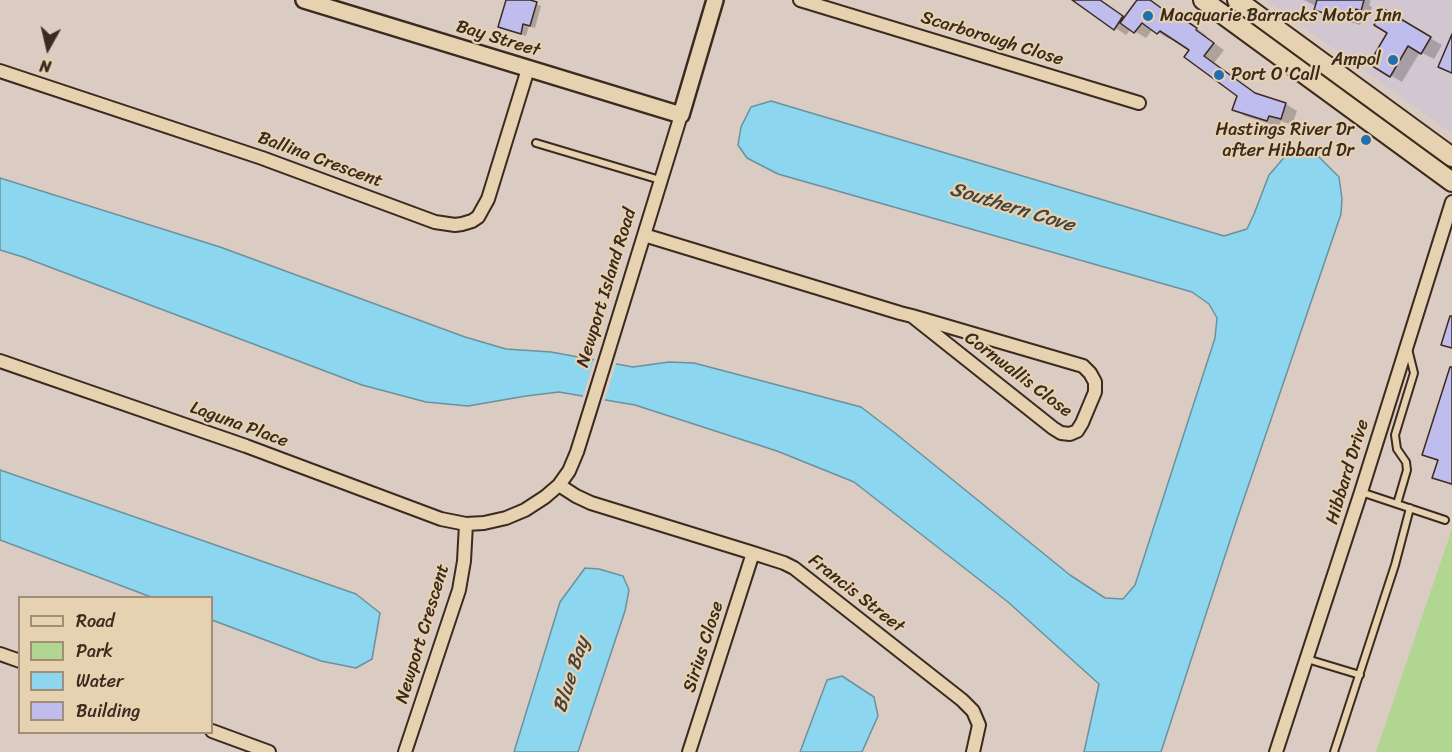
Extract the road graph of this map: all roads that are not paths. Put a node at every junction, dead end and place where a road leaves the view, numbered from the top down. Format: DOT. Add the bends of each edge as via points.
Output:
graph roads {
  1 [pos="304,0"];
  2 [pos="715,0"];
  3 [pos="1203,0"];
  4 [pos="1237,0"];
  5 [pos="806,1"];
  6 [pos="528,69"];
  7 [pos="0,71"];
  8 [pos="1139,103"];
  9 [pos="681,115"];
  10 [pos="536,142"];
  11 [pos="1452,157"];
  12 [pos="660,180"];
  13 [pos="1452,182"];
  14 [pos="1452,202"];
  15 [pos="644,235"];
  16 [pos="912,316"];
  17 [pos="1407,345"];
  18 [pos="0,361"];
  19 [pos="559,485"];
  20 [pos="1361,492"];
  21 [pos="1397,504"];
  22 [pos="1410,508"];
  23 [pos="1445,520"];
  24 [pos="466,524"];
  25 [pos="753,553"];
  26 [pos="0,654"];
  27 [pos="1307,659"];
  28 [pos="18,660"];
  29 [pos="1360,675"];
  30 [pos="213,731"];
  31 [pos="269,752"];
  32 [pos="405,752"];
  33 [pos="689,752"];
  34 [pos="973,752"];
  35 [pos="1276,752"];
  36 [pos="1334,752"];
  1 -- 6 [label="street, Bay Street"];
  2 -- 9 [label="street, Newport Island Road"];
  3 -- 13 [label="main road"];
  4 -- 11 [label="main road"];
  5 -- 8 [label="street, Scarborough Close"];
  6 -- 7 [label="street, Ballina Crescent" via="488,199 478,217 455,225 435,222 262,158"];
  6 -- 9 [label="street, Bay Street"];
  9 -- 12 [label="street, Newport Island Road"];
  10 -- 12 [label="lane"];
  12 -- 15 [label="street, Newport Island Road"];
  14 -- 17 [label="street, Hibbard Drive"];
  15 -- 16 [label="street, Cornwallis Close"];
  15 -- 19 [label="street, Newport Island Road" via="577,452"];
  16 -- 16 [label="street, Cornwallis Close" via="1083,366 1095,382 1095,392 1077,431 1061,433 1053,428"];
  17 -- 20 [label="street, Hibbard Drive"];
  17 -- 21 [label="lane" via="1414,373 1395,435 1407,470"];
  18 -- 24 [label="street, Laguna Place" via="441,519"];
  19 -- 24 [label="street, Newport Island Road" via="525,510 506,518"];
  19 -- 25 [label="street, Francis Street" via="591,503"];
  20 -- 21 [label="lane"];
  20 -- 27 [label="street, Hibbard Drive"];
  21 -- 22 [label="lane"];
  22 -- 23 [label="lane"];
  22 -- 29 [label="lane"];
  24 -- 32 [label="street, Newport Crescent" via="459,590"];
  25 -- 33 [label="street, Sirius Close"];
  25 -- 34 [label="street, Francis Street" via="804,574 962,700 973,711 978,725"];
  26 -- 28 [label="street"];
  27 -- 29 [label="lane"];
  27 -- 35 [label="street, Hibbard Drive"];
  29 -- 36 [label="lane"];
  30 -- 31 [label="street"];
}
